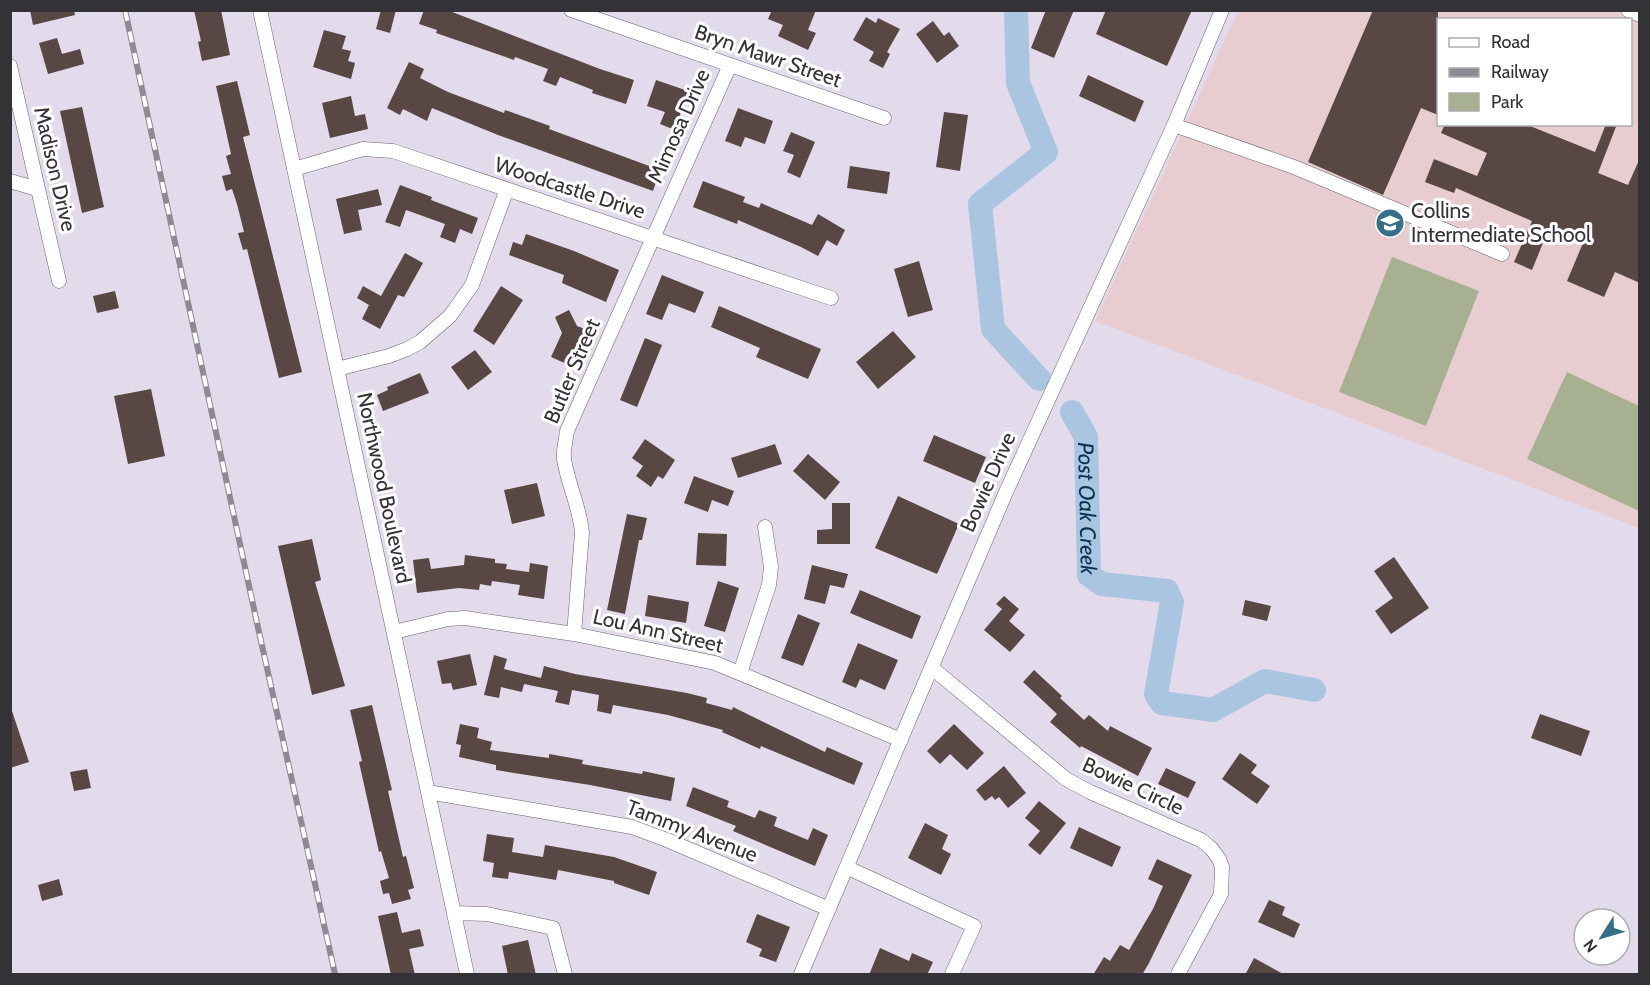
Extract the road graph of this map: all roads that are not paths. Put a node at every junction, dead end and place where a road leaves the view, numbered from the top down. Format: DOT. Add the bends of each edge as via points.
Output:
graph roads {
  1 [pos="260,10"];
  2 [pos="571,10"];
  3 [pos="1222,10"];
  4 [pos="1628,10"];
  5 [pos="1640,15"];
  6 [pos="730,65"];
  7 [pos="10,66"];
  8 [pos="884,118"];
  9 [pos="1174,125"];
  10 [pos="294,170"];
  11 [pos="10,181"];
  12 [pos="37,189"];
  13 [pos="507,189"];
  14 [pos="653,237"];
  15 [pos="1502,254"];
  16 [pos="59,281"];
  17 [pos="831,298"];
  18 [pos="337,369"];
  19 [pos="765,527"];
  20 [pos="394,632"];
  21 [pos="574,634"];
  22 [pos="932,668"];
  23 [pos="740,674"];
  24 [pos="901,740"];
  25 [pos="428,792"];
  26 [pos="848,868"];
  27 [pos="829,909"];
  28 [pos="454,913"];
  29 [pos="467,975"];
  30 [pos="565,975"];
  31 [pos="801,975"];
  32 [pos="952,975"];
  33 [pos="1178,975"];
  1 -- 10 [label="street, Northwood Boulevard"];
  2 -- 6 [label="street, Bryn Mawr Street"];
  3 -- 9 [label="street, Bowie Drive"];
  4 -- 5 [label="street"];
  6 -- 8 [label="street, Bryn Mawr Street"];
  6 -- 14 [label="street, Mimosa Drive"];
  7 -- 12 [label="street, Madison Drive"];
  9 -- 15 [label="street" via="1294,167"];
  9 -- 22 [label="street, Bowie Drive" via="1006,492"];
  10 -- 13 [label="street, Woodcastle Drive" via="363,149 393,152"];
  10 -- 18 [label="street, Northwood Boulevard"];
  11 -- 12 [label="street"];
  12 -- 16 [label="street, Madison Drive"];
  13 -- 14 [label="street, Woodcastle Drive"];
  13 -- 18 [label="street" via="472,285 450,316 407,349"];
  14 -- 17 [label="street, Woodcastle Drive"];
  14 -- 21 [label="street, Butler Street" via="567,431 564,456 582,533"];
  18 -- 20 [label="street, Northwood Boulevard"];
  19 -- 23 [label="street" via="771,567 769,585"];
  20 -- 21 [label="street, Lou Ann Street" via="465,618"];
  20 -- 25 [label="street, Northwood Boulevard"];
  21 -- 23 [label="street, Lou Ann Street" via="716,663"];
  22 -- 24 [label="street, Bowie Drive"];
  22 -- 33 [label="street, Bowie Circle" via="1066,779 1202,840 1211,848 1222,867 1221,894"];
  23 -- 24 [label="street, Lou Ann Street"];
  24 -- 26 [label="street, Bowie Drive"];
  25 -- 27 [label="street, Tammy Avenue" via="632,827"];
  25 -- 28 [label="street, Northwood Boulevard"];
  26 -- 27 [label="street, Bowie Drive"];
  26 -- 32 [label="street" via="974,926"];
  27 -- 31 [label="street, Bowie Drive"];
  28 -- 29 [label="street, Northwood Boulevard"];
  28 -- 30 [label="street" via="487,914 553,928"];
}
